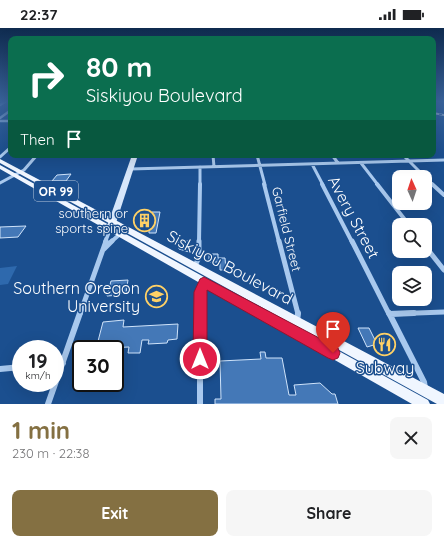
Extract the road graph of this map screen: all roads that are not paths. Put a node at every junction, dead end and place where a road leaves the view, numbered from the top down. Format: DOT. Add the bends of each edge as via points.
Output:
graph roads {
  1 [pos="8,150"];
  2 [pos="0,157"];
  3 [pos="34,158"];
  4 [pos="134,158"];
  5 [pos="213,158"];
  6 [pos="258,158"];
  7 [pos="334,158"];
  8 [pos="406,158"];
  9 [pos="444,160"];
  10 [pos="0,161"];
  11 [pos="410,161"];
  12 [pos="338,163"];
  13 [pos="361,163"];
  14 [pos="312,164"];
  15 [pos="259,165"];
  16 [pos="0,167"];
  17 [pos="200,167"];
  18 [pos="214,167"];
  19 [pos="130,169"];
  20 [pos="17,174"];
  21 [pos="0,183"];
  22 [pos="444,195"];
  23 [pos="404,218"];
  24 [pos="111,225"];
  25 [pos="120,234"];
  26 [pos="102,251"];
  27 [pos="432,255"];
  28 [pos="195,266"];
  29 [pos="444,270"];
  30 [pos="204,282"];
  31 [pos="444,312"];
  32 [pos="390,314"];
  33 [pos="295,326"];
  34 [pos="64,360"];
  35 [pos="12,367"];
  36 [pos="0,368"];
  37 [pos="425,390"];
  38 [pos="52,392"];
  39 [pos="444,401"];
  40 [pos="48,404"];
  41 [pos="200,404"];
  42 [pos="424,404"];
  1 -- 2 [label="street"];
  3 -- 20 [label="street"];
  4 -- 19 [label="street"];
  5 -- 18 [label="street"];
  6 -- 15 [label="street, Garfield Street"];
  7 -- 12 [label="street"];
  8 -- 11 [label="street"];
  9 -- 11 [label="street"];
  10 -- 20 [label="main road, Siskiyou Boulevard / OR 99"];
  11 -- 13 [label="street"];
  11 -- 22 [label="street"];
  12 -- 13 [label="street"];
  12 -- 14 [label="street"];
  13 -- 23 [label="street"];
  14 -- 15 [label="street"];
  14 -- 32 [label="street, Avery Street"];
  15 -- 18 [label="street"];
  15 -- 33 [label="street, Garfield Street" via="298,315"];
  16 -- 20 [label="main road, Siskiyou Boulevard / OR 99"];
  17 -- 18 [label="street"];
  17 -- 19 [label="street"];
  17 -- 28 [label="street" via="199,257"];
  19 -- 24 [label="street"];
  20 -- 21 [label="street"];
  20 -- 24 [label="main road, Siskiyou Boulevard / OR 99"];
  24 -- 25 [label="main road, Siskiyou Boulevard / OR 99"];
  24 -- 26 [label="street"];
  24 -- 28 [label="main road, Siskiyou Boulevard / OR 99"];
  25 -- 26 [label="street"];
  25 -- 30 [label="main road, Siskiyou Boulevard / OR 99"];
  26 -- 34 [label="street"];
  27 -- 29 [label="street"];
  28 -- 33 [label="main road, Siskiyou Boulevard / OR 99"];
  30 -- 33 [label="main road, Siskiyou Boulevard / OR 99"];
  30 -- 41 [label="street" via="200,292"];
  31 -- 32 [label="street"];
  32 -- 37 [label="street, Avery Street" via="424,382"];
  33 -- 37 [label="main road, Siskiyou Boulevard / OR 99"];
  33 -- 42 [label="main road, Siskiyou Boulevard / OR 99"];
  35 -- 36 [label="street"];
  37 -- 39 [label="main road, Siskiyou Boulevard / OR 99"];
  38 -- 40 [label="street"];
}
